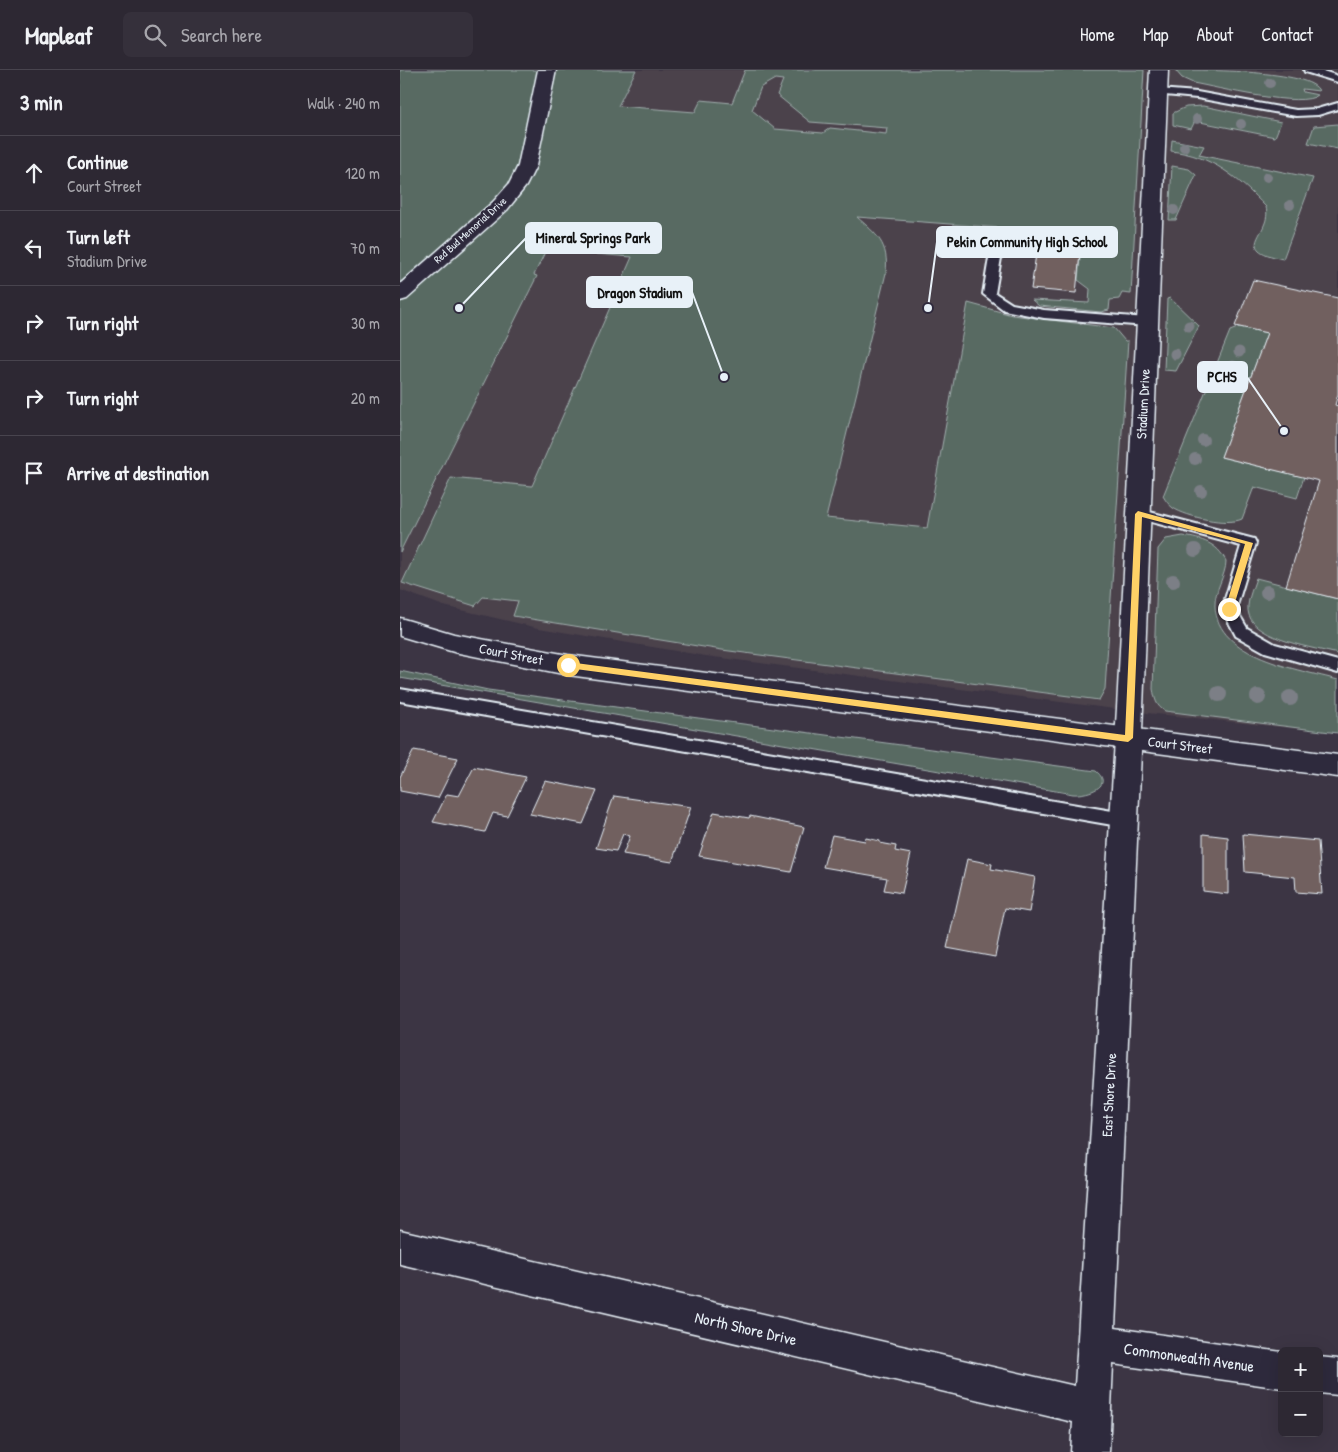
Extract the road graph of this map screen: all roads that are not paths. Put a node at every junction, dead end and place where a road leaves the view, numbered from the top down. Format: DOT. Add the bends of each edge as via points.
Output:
graph roads {
  1 [pos="547,70"];
  2 [pos="1309,70"];
  3 [pos="1338,79"];
  4 [pos="1159,81"];
  5 [pos="1338,106"];
  6 [pos="996,246"];
  7 [pos="400,295"];
  8 [pos="1146,322"];
  9 [pos="1138,514"];
  10 [pos="400,627"];
  11 [pos="1338,667"];
  12 [pos="400,695"];
  13 [pos="1128,738"];
  14 [pos="1338,766"];
  15 [pos="1124,820"];
  16 [pos="400,1247"];
  17 [pos="1096,1344"];
  18 [pos="1278,1369"];
  19 [pos="1323,1376"];
  20 [pos="1338,1378"];
  21 [pos="1092,1408"];
  22 [pos="1090,1452"];
  1 -- 7 [label="street, Red Bud Memorial Drive" via="527,166 517,186 500,206"];
  2 -- 3 [label="lane"];
  4 -- 5 [label="lane" via="1197,95 1296,113 1318,112"];
  4 -- 8 [label="street, Stadium Drive"];
  6 -- 8 [label="lane" via="989,294 1008,307 1044,314"];
  8 -- 9 [label="street, Stadium Drive"];
  9 -- 11 [label="lane" via="1249,543 1229,609 1241,632 1270,648"];
  9 -- 13 [label="street, Stadium Drive"];
  10 -- 13 [label="street, Court Street" via="454,643 568,665"];
  12 -- 15 [label="lane"];
  13 -- 14 [label="street, Court Street"];
  13 -- 15 [label="street, East Shore Drive"];
  15 -- 17 [label="street, East Shore Drive"];
  16 -- 21 [label="street, North Shore Drive"];
  17 -- 18 [label="street, Commonwealth Avenue"];
  17 -- 21 [label="street, East Shore Drive"];
  19 -- 20 [label="street"];
  21 -- 22 [label="street, East Shore Drive"];
}
